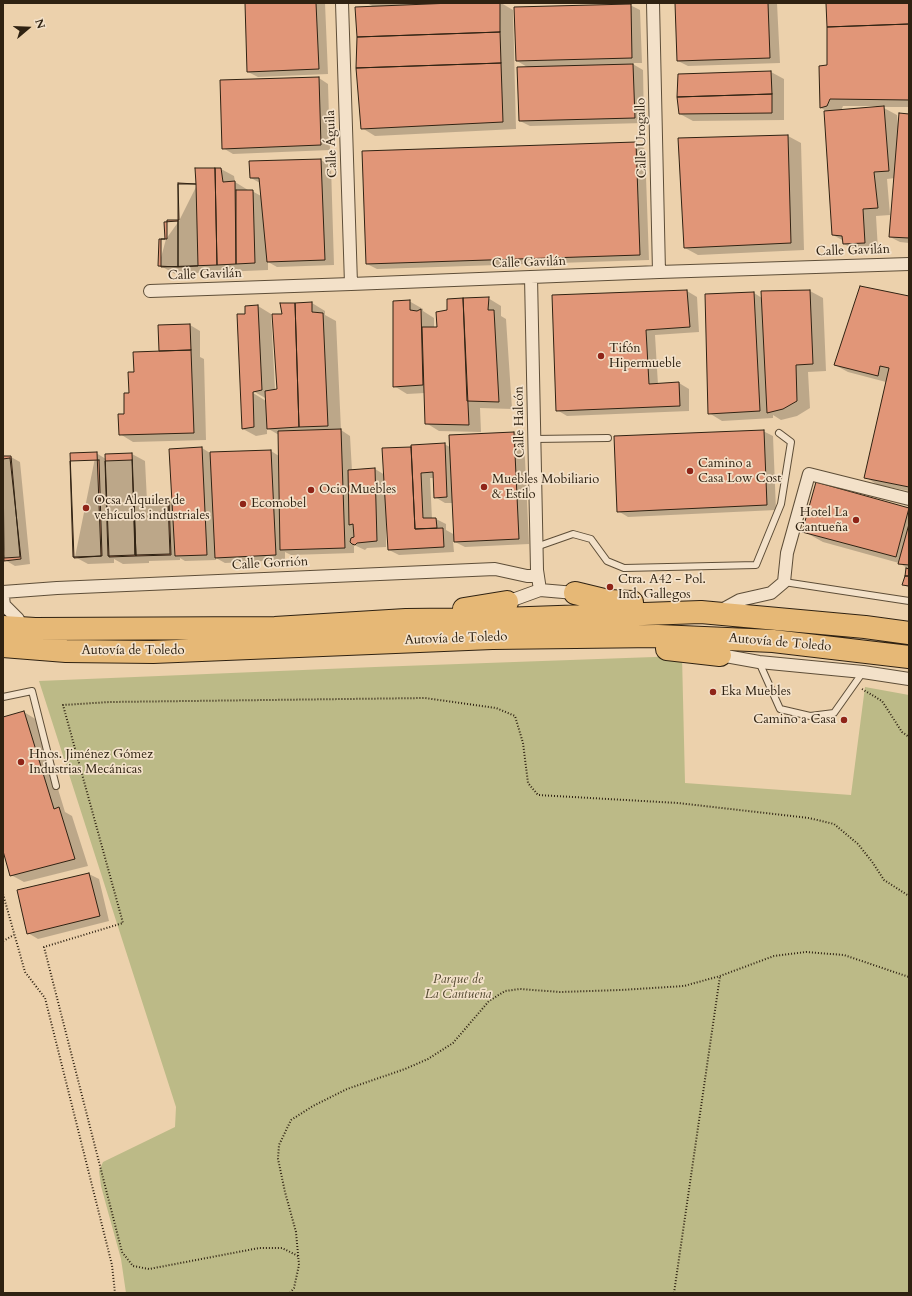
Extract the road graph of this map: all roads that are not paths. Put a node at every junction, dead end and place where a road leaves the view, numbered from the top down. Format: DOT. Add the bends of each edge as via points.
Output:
graph roads {
  1 [pos="342,3"];
  2 [pos="653,3"];
  3 [pos="909,264"];
  4 [pos="659,272"];
  5 [pos="531,277"];
  6 [pos="351,284"];
  7 [pos="150,291"];
  8 [pos="779,433"];
  9 [pos="608,438"];
  10 [pos="534,439"];
  11 [pos="909,498"];
  12 [pos="536,547"];
  13 [pos="538,576"];
  14 [pos="784,582"];
  15 [pos="540,590"];
  16 [pos="3,592"];
  17 [pos="575,593"];
  18 [pos="3,597"];
  19 [pos="909,601"];
  20 [pos="507,602"];
  21 [pos="709,613"];
  22 [pos="406,620"];
  23 [pos="15,623"];
  24 [pos="909,633"];
  25 [pos="513,637"];
  26 [pos="3,646"];
  27 [pos="3,651"];
  28 [pos="66,651"];
  29 [pos="720,655"];
  30 [pos="909,657"];
  31 [pos="759,662"];
  32 [pos="863,672"];
  33 [pos="909,679"];
  34 [pos="3,697"];
  35 [pos="56,786"];
  1 -- 6 [label="street, Calle Águila"];
  2 -- 4 [label="street, Calle Urogallo"];
  3 -- 4 [label="street, Calle Gavilán"];
  4 -- 5 [label="street, Calle Gavilán"];
  5 -- 6 [label="street, Calle Gavilán"];
  5 -- 10 [label="street, Calle Halcón"];
  6 -- 7 [label="street, Calle Gavilán"];
  8 -- 12 [label="lane" via="791,442 781,504 756,565 624,568 607,561 591,539 573,534"];
  9 -- 10 [label="lane"];
  10 -- 12 [label="street, Calle Halcón"];
  11 -- 14 [label="street" via="809,474 787,553"];
  12 -- 13 [label="street, Calle Halcón"];
  13 -- 15 [label="street, Calle Halcón"];
  13 -- 16 [label="street, Calle Gorrión" via="527,576 495,568"];
  14 -- 19 [label="lane"];
  14 -- 21 [label="street" via="772,593 740,600"];
  15 -- 17 [label="street"];
  15 -- 20 [label="street"];
  17 -- 21 [label="highway" via="608,601 677,602"];
  18 -- 23 [label="street" via="4,605"];
  20 -- 22 [label="highway"];
  21 -- 22 [label="highway, Autovía de Toledo"];
  21 -- 24 [label="highway, Autovía de Toledo"];
  22 -- 23 [label="highway, Autovía de Toledo" via="275,628"];
  25 -- 28 [label="highway, Autovía de Toledo" via="153,652"];
  25 -- 29 [label="highway" via="552,647 659,648"];
  25 -- 30 [label="highway, Autovía de Toledo" via="658,636 773,640"];
  26 -- 28 [label="highway, Autovía de Toledo"];
  27 -- 28 [label="highway"];
  29 -- 31 [label="street"];
  31 -- 32 [label="street"];
  31 -- 32 [label="lane" via="780,709 810,716 834,713"];
  32 -- 33 [label="street"];
  34 -- 35 [label="lane" via="32,691"];
}
